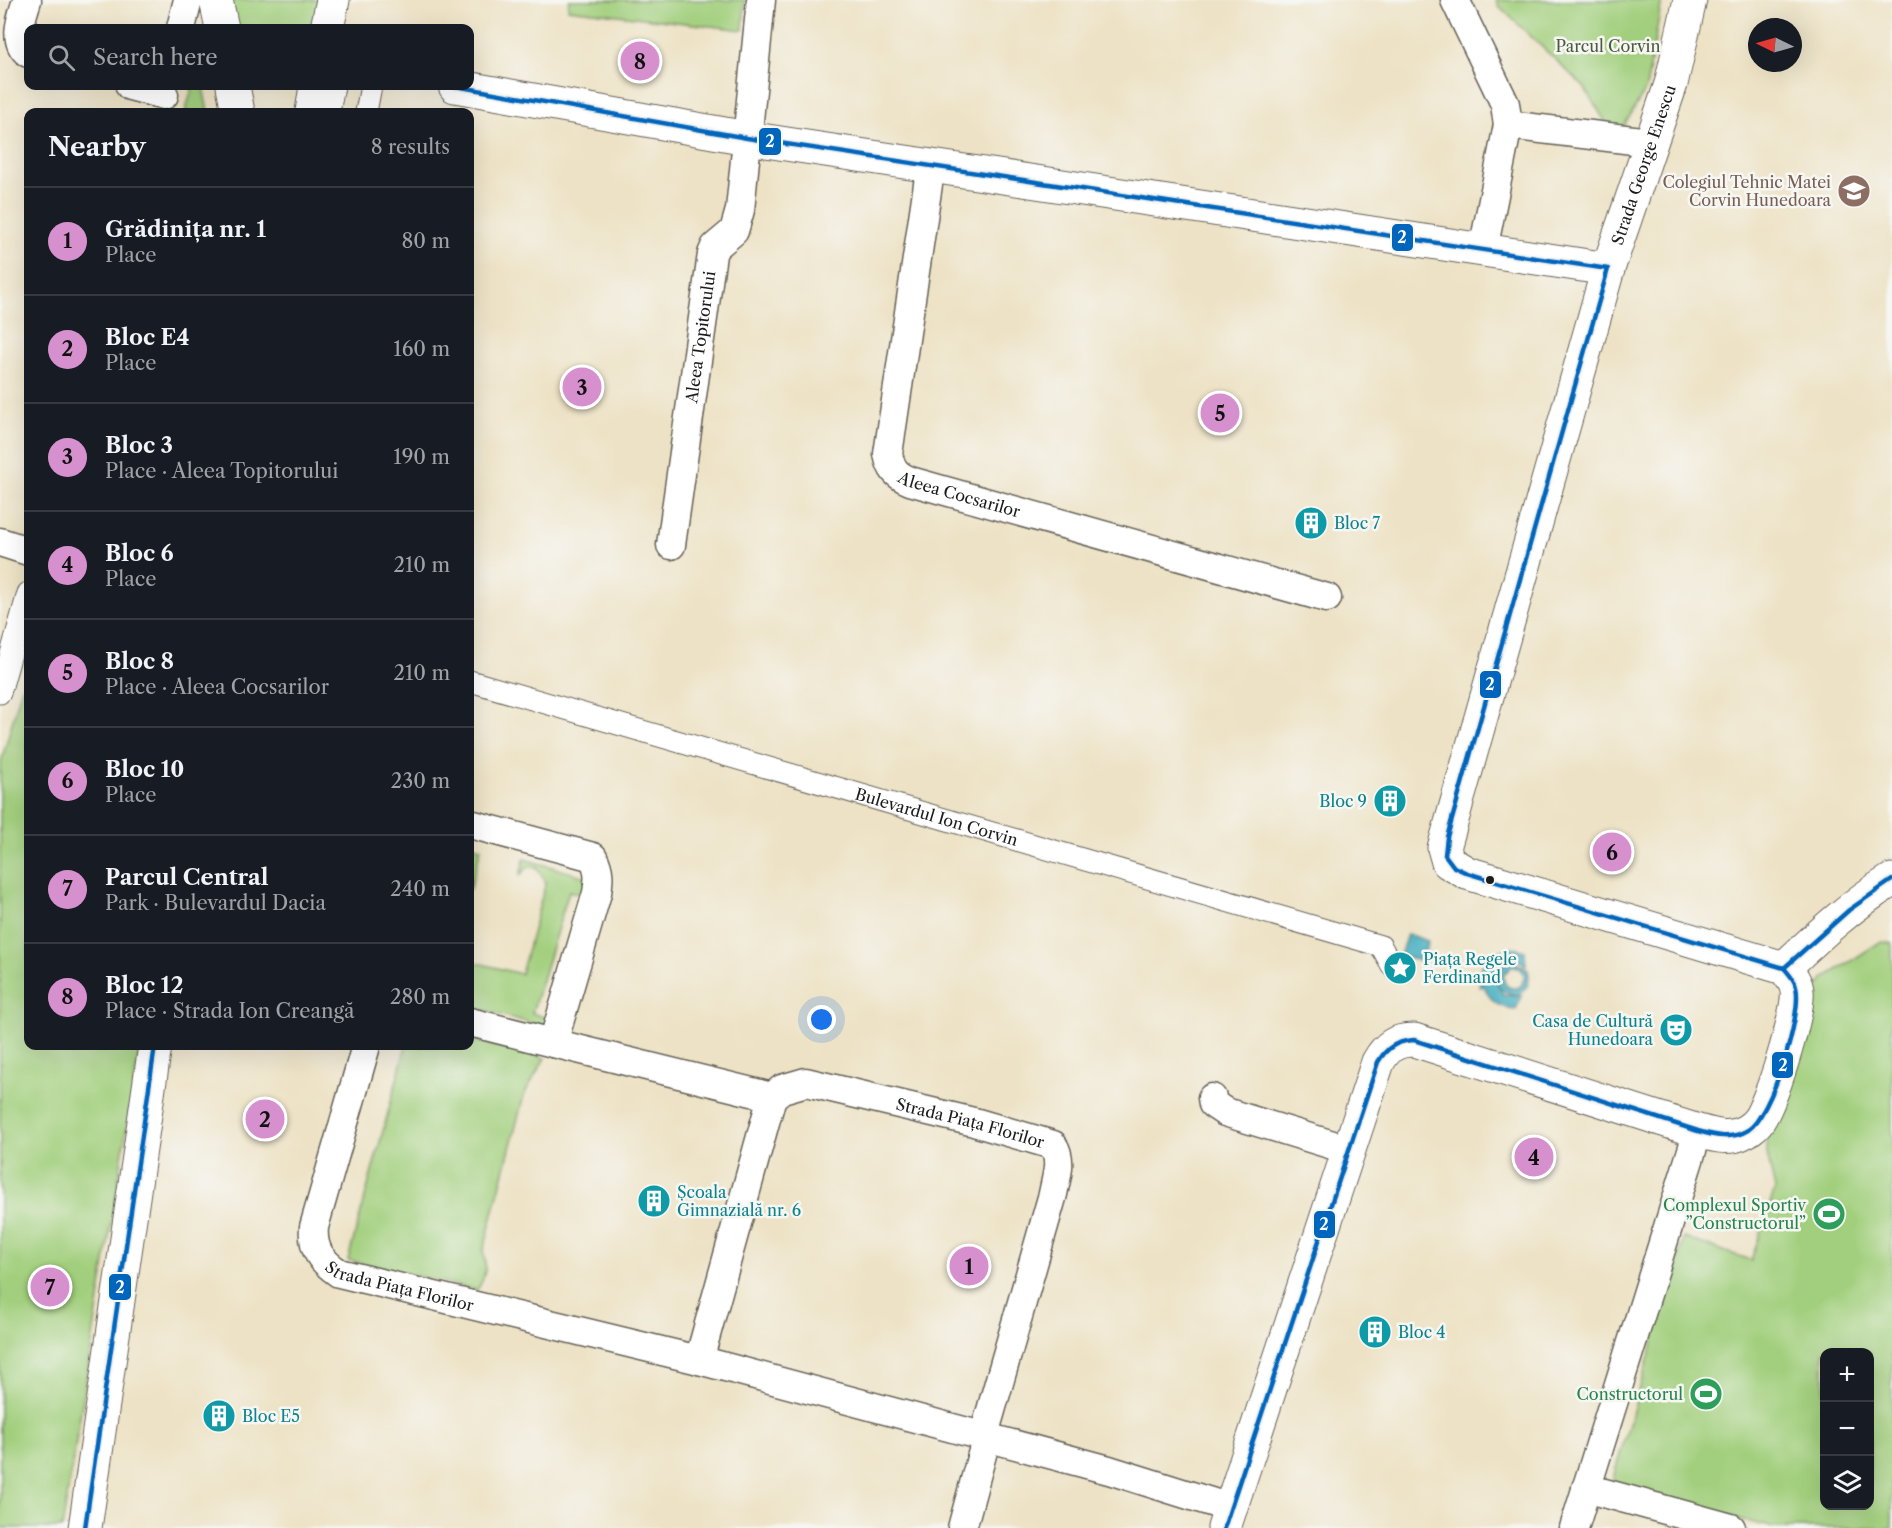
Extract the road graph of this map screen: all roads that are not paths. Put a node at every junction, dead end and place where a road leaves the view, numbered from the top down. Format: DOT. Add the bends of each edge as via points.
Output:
graph roads {
  1 [pos="27,0"];
  2 [pos="188,0"];
  3 [pos="216,0"];
  4 [pos="333,0"];
  5 [pos="761,0"];
  6 [pos="1455,0"];
  7 [pos="1690,0"];
  8 [pos="182,24"];
  9 [pos="221,24"];
  10 [pos="328,24"];
  11 [pos="24,48"];
  12 [pos="141,90"];
  13 [pos="234,90"];
  14 [pos="315,90"];
  15 [pos="333,90"];
  16 [pos="370,90"];
  17 [pos="474,90"];
  18 [pos="163,98"];
  19 [pos="237,108"];
  20 [pos="313,108"];
  21 [pos="330,108"];
  22 [pos="367,108"];
  23 [pos="1508,125"];
  24 [pos="747,138"];
  25 [pos="1650,142"];
  26 [pos="931,165"];
  27 [pos="1483,250"];
  28 [pos="1608,269"];
  29 [pos="0,542"];
  30 [pos="671,545"];
  31 [pos="24,550"];
  32 [pos="1327,598"];
  33 [pos="24,607"];
  34 [pos="474,682"];
  35 [pos="0,693"];
  36 [pos="474,825"];
  37 [pos="1892,880"];
  38 [pos="1392,966"];
  39 [pos="1784,968"];
  40 [pos="474,1023"];
  41 [pos="553,1043"];
  42 [pos="154,1050"];
  43 [pos="365,1050"];
  44 [pos="772,1097"];
  45 [pos="1212,1098"];
  46 [pos="1698,1131"];
  47 [pos="1349,1150"];
  48 [pos="699,1360"];
  49 [pos="985,1435"];
  50 [pos="1586,1488"];
  51 [pos="1227,1518"];
  52 [pos="85,1528"];
  53 [pos="962,1528"];
  54 [pos="1574,1528"];
  55 [pos="1731,1528"];
  1 -- 11 [label="street" via="19,36"];
  2 -- 8 [label="street"];
  3 -- 9 [label="street"];
  4 -- 10 [label="street"];
  5 -- 24 [label="street, Aleea Topitorului"];
  6 -- 23 [label="street" via="1505,104"];
  7 -- 25 [label="street, Strada George Enescu" via="1671,84"];
  12 -- 18 [label="street"];
  13 -- 19 [label="street"];
  14 -- 20 [label="street"];
  15 -- 21 [label="street"];
  16 -- 22 [label="street"];
  17 -- 24 [label="street"];
  23 -- 25 [label="street"];
  23 -- 27 [label="street"];
  24 -- 26 [label="street"];
  24 -- 30 [label="street, Aleea Topitorului" via="734,231 712,254"];
  25 -- 28 [label="street, Strada George Enescu"];
  26 -- 27 [label="street"];
  26 -- 32 [label="street, Aleea Cocsarilor" via="888,454 897,475"];
  27 -- 28 [label="street"];
  28 -- 39 [label="street, Strada George Enescu" via="1444,848 1448,862 1467,873"];
  29 -- 31 [label="street"];
  33 -- 35 [label="street"];
  34 -- 38 [label="street, Bulevardul Ion Corvin" via="1382,946"];
  36 -- 41 [label="street" via="593,858 597,866 597,893"];
  37 -- 39 [label="street" via="1850,909"];
  39 -- 46 [label="street" via="1794,979 1797,1000 1767,1105 1758,1122 1743,1133 1729,1137"];
  40 -- 41 [label="street"];
  41 -- 44 [label="street"];
  42 -- 52 [label="street"];
  43 -- 48 [label="street, Strada Piața Florilor" via="314,1227 313,1241 328,1266 339,1273"];
  44 -- 48 [label="street"];
  44 -- 49 [label="street, Strada Piața Florilor" via="782,1089 806,1082 1043,1140 1058,1152 1053,1194"];
  45 -- 47 [label="street" via="1213,1104 1225,1112"];
  46 -- 47 [label="street" via="1414,1040 1394,1042 1384,1050"];
  46 -- 50 [label="street"];
  47 -- 51 [label="street"];
  48 -- 49 [label="street, Strada Piața Florilor"];
  49 -- 51 [label="street, Strada Piața Florilor"];
  49 -- 53 [label="street"];
  50 -- 54 [label="street"];
  50 -- 55 [label="street"];
}
